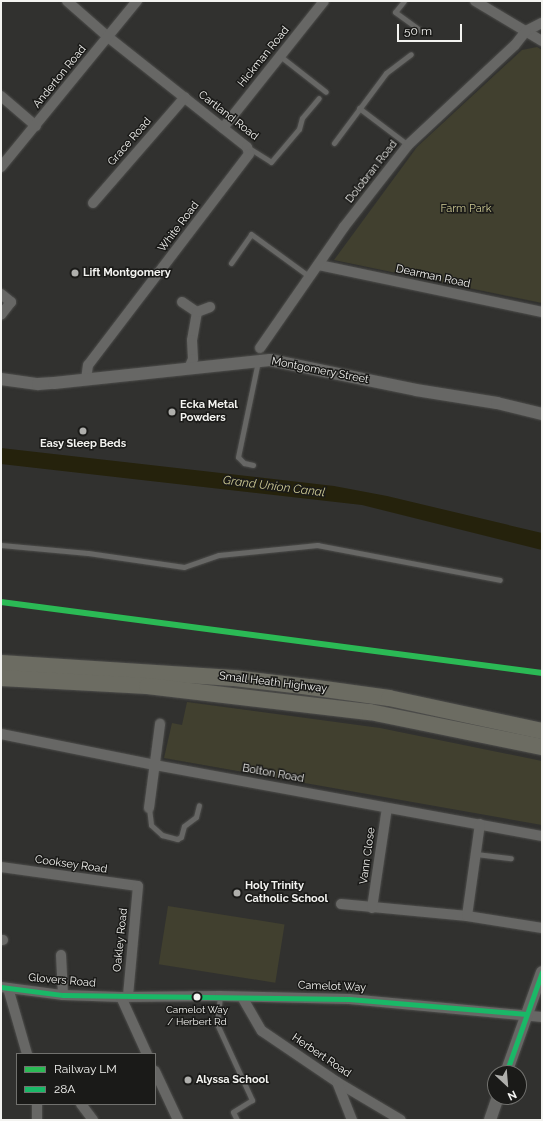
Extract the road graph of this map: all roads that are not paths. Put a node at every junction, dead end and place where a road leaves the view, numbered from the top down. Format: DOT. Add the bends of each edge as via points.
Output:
graph roads {
  1 [pos="67,1"];
  2 [pos="137,1"];
  3 [pos="324,1"];
  4 [pos="404,1"];
  5 [pos="475,1"];
  6 [pos="542,23"];
  7 [pos="421,31"];
  8 [pos="526,31"];
  9 [pos="108,37"];
  10 [pos="542,41"];
  11 [pos="411,54"];
  12 [pos="280,56"];
  13 [pos="326,92"];
  14 [pos="1,96"];
  15 [pos="185,97"];
  16 [pos="319,98"];
  17 [pos="359,108"];
  18 [pos="36,126"];
  19 [pos="223,128"];
  20 [pos="334,143"];
  21 [pos="408,145"];
  22 [pos="247,147"];
  23 [pos="1,167"];
  24 [pos="93,203"];
  25 [pos="231,262"];
  26 [pos="319,265"];
  27 [pos="310,277"];
  28 [pos="1,294"];
  29 [pos="182,302"];
  30 [pos="210,307"];
  31 [pos="197,312"];
  32 [pos="542,312"];
  33 [pos="1,315"];
  34 [pos="260,348"];
  35 [pos="258,360"];
  36 [pos="189,368"];
  37 [pos="86,379"];
  38 [pos="1,380"];
  39 [pos="542,414"];
  40 [pos="253,465"];
  41 [pos="1,545"];
  42 [pos="500,580"];
  43 [pos="1,663"];
  44 [pos="1,678"];
  45 [pos="160,724"];
  46 [pos="542,731"];
  47 [pos="1,734"];
  48 [pos="542,747"];
  49 [pos="155,765"];
  50 [pos="199,805"];
  51 [pos="149,808"];
  52 [pos="387,808"];
  53 [pos="480,824"];
  54 [pos="542,836"];
  55 [pos="476,854"];
  56 [pos="511,858"];
  57 [pos="1,867"];
  58 [pos="138,886"];
  59 [pos="341,904"];
  60 [pos="372,908"];
  61 [pos="467,916"];
  62 [pos="542,928"];
  63 [pos="62,955"];
  64 [pos="542,972"];
  65 [pos="4,988"];
  66 [pos="63,995"];
  67 [pos="220,996"];
  68 [pos="124,997"];
  69 [pos="242,997"];
  70 [pos="526,1014"];
  71 [pos="542,1017"];
  72 [pos="27,1053"];
  73 [pos="147,1053"];
  74 [pos="509,1065"];
  75 [pos="156,1073"];
  76 [pos="337,1082"];
  77 [pos="37,1105"];
  78 [pos="82,1105"];
  79 [pos="495,1105"];
  80 [pos="37,1120"];
  81 [pos="93,1120"];
  82 [pos="178,1120"];
  83 [pos="237,1120"];
  84 [pos="352,1120"];
  85 [pos="401,1120"];
  86 [pos="490,1120"];
  1 -- 9 [label="street, Cartland Road"];
  2 -- 9 [label="street, Anderton Road"];
  3 -- 12 [label="street, Hickman Road"];
  4 -- 7 [label="lane" via="395,12"];
  5 -- 8 [label="street"];
  6 -- 8 [label="street"];
  8 -- 10 [label="street"];
  8 -- 21 [label="street, Dolobran Road" via="515,45"];
  9 -- 15 [label="street, Cartland Road"];
  9 -- 18 [label="street, Anderton Road"];
  11 -- 17 [label="lane" via="386,73"];
  12 -- 13 [label="lane"];
  12 -- 19 [label="street, Hickman Road"];
  14 -- 18 [label="street"];
  15 -- 19 [label="street, Cartland Road"];
  15 -- 24 [label="street, Grace Road"];
  16 -- 22 [label="lane, Cartland Road" via="302,118 299,129 271,162"];
  17 -- 20 [label="lane"];
  17 -- 21 [label="lane"];
  18 -- 23 [label="street, Anderton Road"];
  19 -- 22 [label="street, Cartland Road"];
  21 -- 26 [label="street, Dolobran Road"];
  22 -- 37 [label="street, White Road" via="249,154 88,365"];
  25 -- 27 [label="lane" via="251,234"];
  26 -- 27 [label="street, Dolobran Road"];
  26 -- 32 [label="street, Dearman Road"];
  27 -- 34 [label="street, Dolobran Road"];
  28 -- 33 [label="street" via="11,302"];
  29 -- 31 [label="street"];
  30 -- 31 [label="street"];
  31 -- 36 [label="street" via="192,340 193,360"];
  35 -- 36 [label="street, Montgomery Street"];
  35 -- 39 [label="street, Montgomery Street" via="337,370"];
  35 -- 40 [label="lane" via="238,457 244,463"];
  36 -- 37 [label="street, Montgomery Street"];
  37 -- 38 [label="street, Montgomery Street" via="38,384"];
  41 -- 42 [label="lane" via="88,553 184,567 220,555 317,545"];
  43 -- 46 [label="highway, Small Heath Highway" via="234,678 310,687 389,698"];
  44 -- 48 [label="highway, Small Heath Highway" via="147,686 370,712"];
  45 -- 49 [label="street"];
  47 -- 49 [label="street, Bolton Road"];
  49 -- 51 [label="street"];
  49 -- 52 [label="street, Bolton Road"];
  50 -- 51 [label="lane" via="196,817 184,826 182,837 177,840 162,835 151,825"];
  52 -- 53 [label="street, Bolton Road"];
  52 -- 60 [label="street, Vann Close"];
  53 -- 54 [label="street, Bolton Road"];
  53 -- 55 [label="street"];
  55 -- 56 [label="lane"];
  55 -- 61 [label="street"];
  57 -- 58 [label="street, Cooksey Road"];
  58 -- 68 [label="street, Oakley Road"];
  59 -- 60 [label="street"];
  60 -- 61 [label="street"];
  61 -- 62 [label="street"];
  63 -- 66 [label="street"];
  64 -- 70 [label="street"];
  65 -- 66 [label="street, Glovers Road"];
  65 -- 72 [label="street"];
  66 -- 68 [label="street, Glovers Road"];
  67 -- 68 [label="street, Camelot Way"];
  67 -- 69 [label="street, Camelot Way"];
  67 -- 83 [label="lane" via="217,1024 252,1100 233,1112"];
  68 -- 73 [label="street"];
  69 -- 70 [label="street, Camelot Way" via="348,999"];
  69 -- 76 [label="street, Herbert Road" via="262,1032"];
  70 -- 71 [label="street, Camelot Way"];
  70 -- 74 [label="street"];
  75 -- 82 [label="street"];
  76 -- 84 [label="street"];
  76 -- 85 [label="street, Herbert Road"];
  77 -- 80 [label="street"];
  78 -- 81 [label="street"];
  79 -- 86 [label="street"];
}
